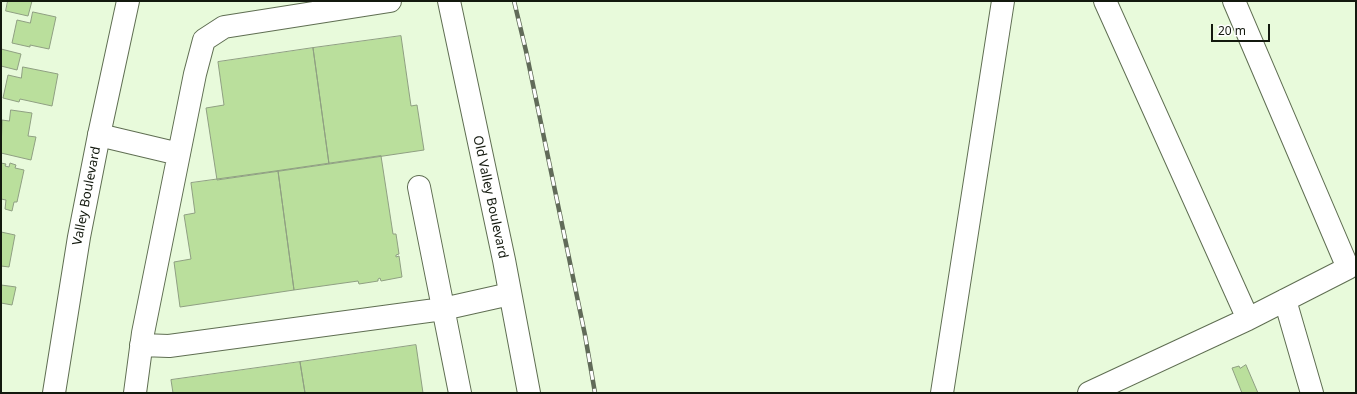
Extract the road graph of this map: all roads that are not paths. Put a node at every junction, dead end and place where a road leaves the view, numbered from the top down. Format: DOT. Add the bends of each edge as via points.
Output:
graph roads {
  1 [pos="128,1"];
  2 [pos="390,1"];
  3 [pos="448,1"];
  4 [pos="1003,1"];
  5 [pos="1105,1"];
  6 [pos="1234,1"];
  7 [pos="99,135"];
  8 [pos="179,154"];
  9 [pos="419,187"];
  10 [pos="1352,264"];
  11 [pos="510,294"];
  12 [pos="1285,300"];
  13 [pos="443,309"];
  14 [pos="1248,319"];
  15 [pos="141,345"];
  16 [pos="54,393"];
  17 [pos="135,393"];
  18 [pos="460,393"];
  19 [pos="529,393"];
  20 [pos="942,393"];
  21 [pos="1089,393"];
  22 [pos="1312,393"];
  1 -- 7 [label="main road, Valley Boulevard"];
  2 -- 8 [label="main road" via="224,27 204,40 194,74"];
  3 -- 11 [label="main road, Old Valley Boulevard"];
  4 -- 20 [label="main road"];
  5 -- 14 [label="main road"];
  6 -- 10 [label="main road"];
  7 -- 8 [label="main road"];
  7 -- 16 [label="main road, Valley Boulevard" via="79,237"];
  8 -- 15 [label="main road"];
  9 -- 13 [label="main road"];
  10 -- 12 [label="main road"];
  11 -- 13 [label="main road"];
  11 -- 19 [label="main road, Old Valley Boulevard"];
  12 -- 14 [label="main road"];
  12 -- 22 [label="main road"];
  13 -- 15 [label="main road" via="169,346"];
  13 -- 18 [label="main road"];
  14 -- 21 [label="main road"];
  15 -- 17 [label="main road"];
}
